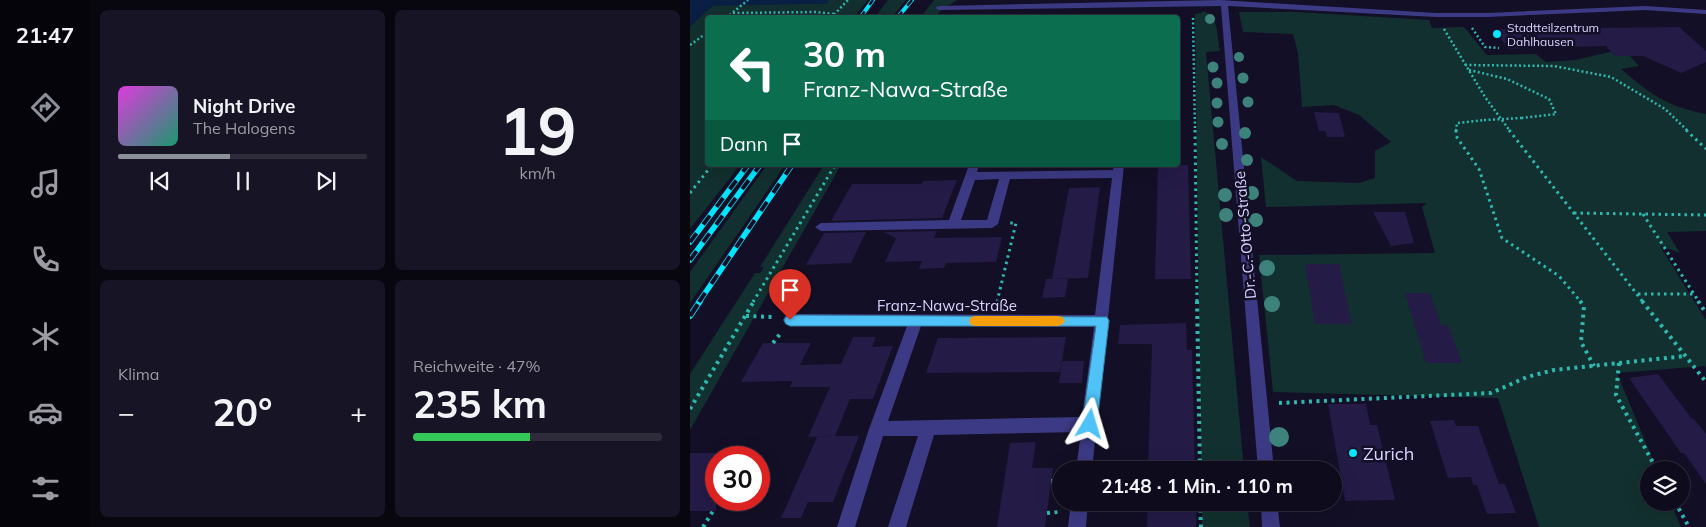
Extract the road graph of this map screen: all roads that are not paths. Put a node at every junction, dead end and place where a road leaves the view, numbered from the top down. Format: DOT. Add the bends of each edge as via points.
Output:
graph roads {
  1 [pos="1224,2"];
  2 [pos="939,8"];
  3 [pos="1706,12"];
  4 [pos="1118,169"];
  5 [pos="972,171"];
  6 [pos="1006,176"];
  7 [pos="954,224"];
  8 [pos="821,227"];
  9 [pos="790,320"];
  10 [pos="916,321"];
  11 [pos="1103,321"];
  12 [pos="1090,424"];
  13 [pos="928,428"];
  14 [pos="877,429"];
  15 [pos="1085,461"];
  16 [pos="1265,461"];
  17 [pos="1079,511"];
  18 [pos="1270,511"];
  19 [pos="846,527"];
  20 [pos="897,527"];
  21 [pos="1077,527"];
  22 [pos="1271,527"];
  1 -- 2 [label="street" via="1138,10"];
  1 -- 3 [label="street" via="1436,15 1644,8"];
  1 -- 16 [label="street, Dr.-C.-Otto-Straße"];
  4 -- 6 [label="street"];
  4 -- 11 [label="street"];
  5 -- 6 [label="street"];
  5 -- 7 [label="street"];
  6 -- 7 [label="street" via="992,224"];
  7 -- 8 [label="street"];
  9 -- 10 [label="street, Franz-Nawa-Straße"];
  10 -- 11 [label="street, Franz-Nawa-Straße"];
  10 -- 14 [label="street"];
  11 -- 12 [label="street"];
  12 -- 13 [label="street"];
  12 -- 15 [label="street"];
  13 -- 14 [label="street"];
  13 -- 20 [label="street"];
  14 -- 19 [label="street"];
  17 -- 21 [label="street"];
  18 -- 22 [label="street"];
}
